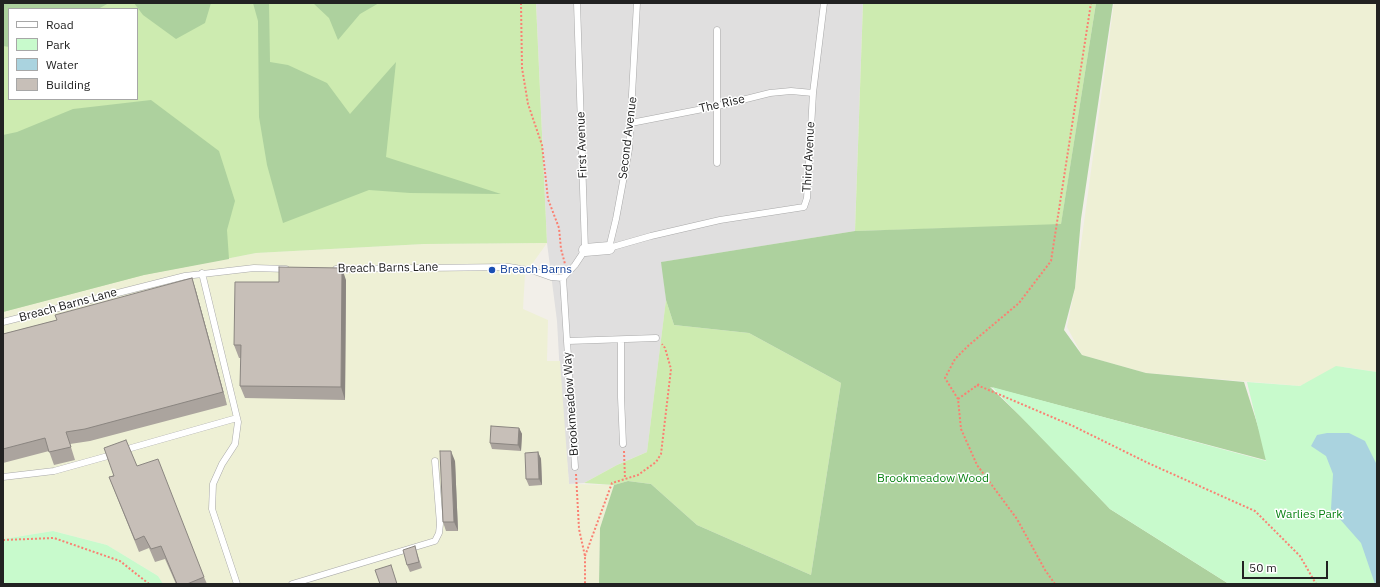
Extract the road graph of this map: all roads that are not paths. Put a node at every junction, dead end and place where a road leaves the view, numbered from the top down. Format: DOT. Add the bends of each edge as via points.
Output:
graph roads {
  1 [pos="577,3"];
  2 [pos="637,3"];
  3 [pos="824,3"];
  4 [pos="717,30"];
  5 [pos="813,93"];
  6 [pos="718,106"];
  7 [pos="631,122"];
  8 [pos="717,163"];
  9 [pos="609,248"];
  10 [pos="585,250"];
  11 [pos="297,269"];
  12 [pos="326,269"];
  13 [pos="202,273"];
  14 [pos="562,278"];
  15 [pos="3,322"];
  16 [pos="656,338"];
  17 [pos="621,340"];
  18 [pos="568,341"];
  19 [pos="237,418"];
  20 [pos="624,444"];
  21 [pos="131,448"];
  22 [pos="118,453"];
  23 [pos="435,461"];
  24 [pos="575,466"];
  25 [pos="3,477"];
  26 [pos="237,584"];
  27 [pos="292,584"];
  1 -- 10 [label="lane, First Avenue"];
  2 -- 7 [label="lane, Second Avenue"];
  3 -- 5 [label="lane, Third Avenue"];
  4 -- 6 [label="lane"];
  5 -- 6 [label="lane, The Rise" via="770,93"];
  5 -- 9 [label="lane, Third Avenue" via="807,198 804,207 720,220"];
  6 -- 7 [label="lane, The Rise"];
  6 -- 8 [label="lane"];
  7 -- 9 [label="lane, Second Avenue" via="627,157"];
  9 -- 10 [label="street"];
  10 -- 14 [label="lane" via="576,265"];
  11 -- 13 [label="lane, Breach Barns Lane" via="254,268"];
  12 -- 14 [label="lane, Breach Barns Lane" via="509,267"];
  13 -- 15 [label="lane, Breach Barns Lane" via="111,293"];
  13 -- 19 [label="lane"];
  14 -- 18 [label="lane, Brookmeadow Way"];
  16 -- 17 [label="lane, Brookmeadow Way"];
  17 -- 18 [label="lane, Brookmeadow Way"];
  17 -- 20 [label="lane"];
  18 -- 24 [label="lane, Brookmeadow Way"];
  19 -- 21 [label="lane"];
  19 -- 26 [label="lane" via="235,444 213,484 212,509"];
  22 -- 25 [label="lane" via="54,471"];
  23 -- 27 [label="lane" via="440,533 435,541"];
}
